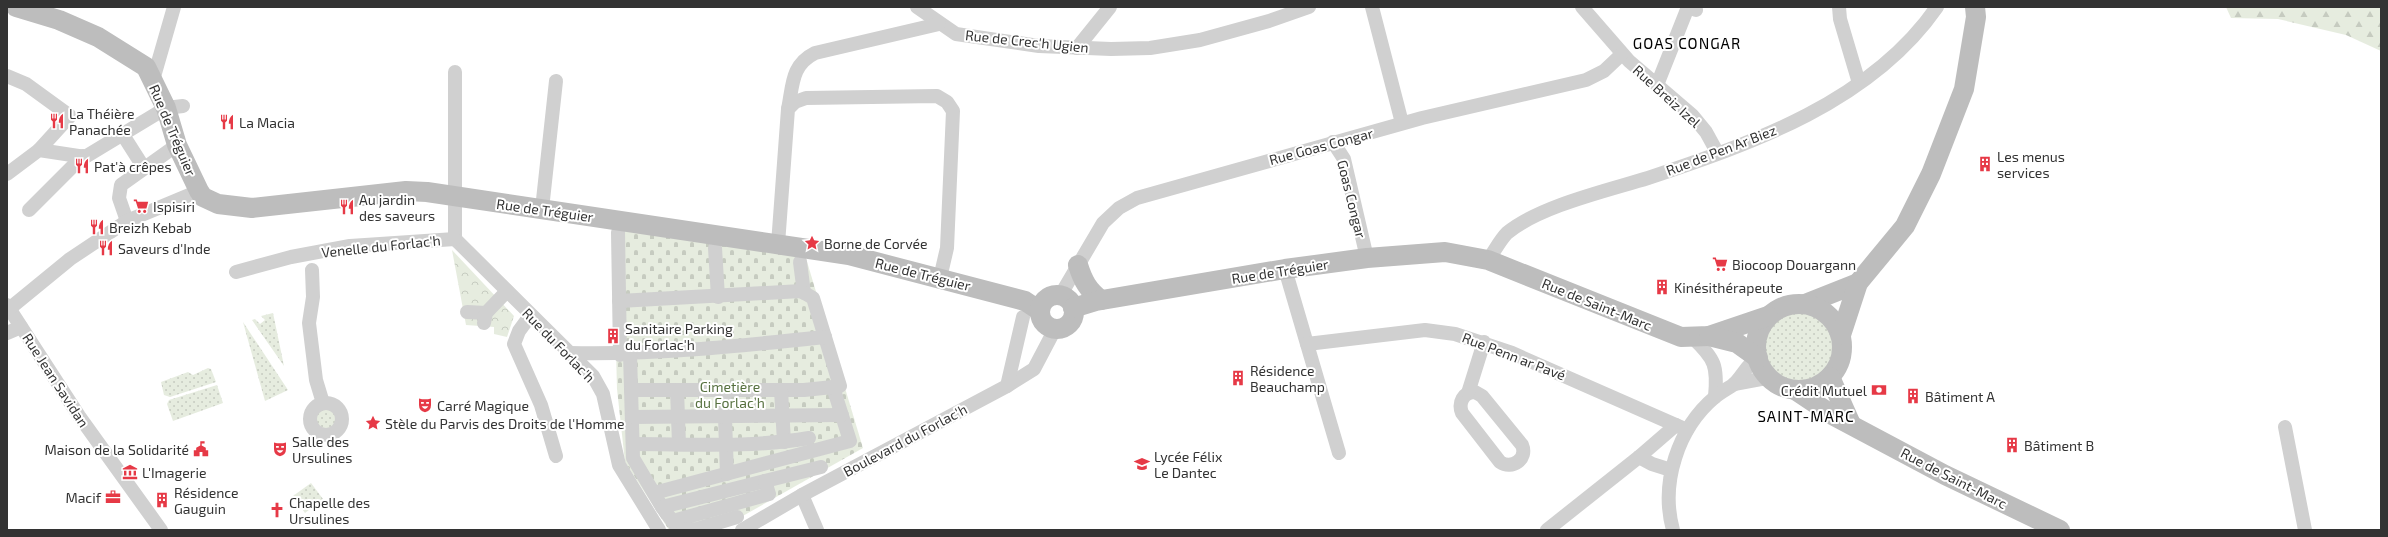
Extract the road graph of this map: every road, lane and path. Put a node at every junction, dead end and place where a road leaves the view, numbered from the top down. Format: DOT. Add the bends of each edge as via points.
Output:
graph roads {
  1 [pos="16,7"];
  2 [pos="174,7"];
  3 [pos="916,7"];
  4 [pos="1110,7"];
  5 [pos="1308,7"];
  6 [pos="1372,7"];
  7 [pos="1582,7"];
  8 [pos="1832,7"];
  9 [pos="1937,7"];
  10 [pos="1975,7"];
  11 [pos="1696,10"];
  12 [pos="1839,13"];
  13 [pos="940,24"];
  14 [pos="1076,48"];
  15 [pos="1622,54"];
  16 [pos="455,72"];
  17 [pos="155,74"];
  18 [pos="7,76"];
  19 [pos="556,81"];
  20 [pos="1859,83"];
  21 [pos="1657,85"];
  22 [pos="174,107"];
  23 [pos="788,109"];
  24 [pos="1402,123"];
  25 [pos="123,135"];
  26 [pos="1333,142"];
  27 [pos="176,145"];
  28 [pos="39,150"];
  29 [pos="1717,152"];
  30 [pos="82,156"];
  31 [pos="144,168"];
  32 [pos="7,174"];
  33 [pos="200,191"];
  34 [pos="454,196"];
  35 [pos="542,209"];
  36 [pos="29,210"];
  37 [pos="127,221"];
  38 [pos="618,232"];
  39 [pos="455,239"];
  40 [pos="778,244"];
  41 [pos="715,248"];
  42 [pos="1367,258"];
  43 [pos="1488,260"];
  44 [pos="311,261"];
  45 [pos="800,262"];
  46 [pos="1078,265"];
  47 [pos="1285,268"];
  48 [pos="236,272"];
  49 [pos="940,278"];
  50 [pos="1858,283"];
  51 [pos="507,291"];
  52 [pos="804,293"];
  53 [pos="718,297"];
  54 [pos="1101,300"];
  55 [pos="619,301"];
  56 [pos="1067,302"];
  57 [pos="1805,304"];
  58 [pos="8,307"];
  59 [pos="467,312"];
  60 [pos="1031,314"];
  61 [pos="530,316"];
  62 [pos="1768,316"];
  63 [pos="21,327"];
  64 [pos="1055,329"];
  65 [pos="7,333"];
  66 [pos="1841,335"];
  67 [pos="825,337"];
  68 [pos="1701,337"];
  69 [pos="1484,342"];
  70 [pos="1307,344"];
  71 [pos="570,353"];
  72 [pos="625,354"];
  73 [pos="1758,358"];
  74 [pos="1830,377"];
  75 [pos="1771,379"];
  76 [pos="1734,384"];
  77 [pos="1007,386"];
  78 [pos="833,387"];
  79 [pos="631,390"];
  80 [pos="677,390"];
  81 [pos="724,390"];
  82 [pos="781,390"];
  83 [pos="1795,390"];
  84 [pos="1468,393"];
  85 [pos="1715,397"];
  86 [pos="323,403"];
  87 [pos="842,415"];
  88 [pos="632,417"];
  89 [pos="678,417"];
  90 [pos="726,417"];
  91 [pos="782,417"];
  92 [pos="1850,422"];
  93 [pos="1681,427"];
  94 [pos="2284,427"];
  95 [pos="809,438"];
  96 [pos="784,442"];
  97 [pos="633,444"];
  98 [pos="678,444"];
  99 [pos="726,444"];
  100 [pos="1339,453"];
  101 [pos="556,456"];
  102 [pos="1639,457"];
  103 [pos="820,467"];
  104 [pos="1671,470"];
  105 [pos="727,474"];
  106 [pos="765,481"];
  107 [pos="654,494"];
  108 [pos="802,495"];
  109 [pos="662,508"];
  110 [pos="739,524"];
  111 [pos="678,527"];
  112 [pos="161,530"];
  113 [pos="659,530"];
  114 [pos="817,530"];
  115 [pos="1548,530"];
  116 [pos="1673,530"];
  117 [pos="2060,530"];
  118 [pos="2305,530"];
  1 -- 17 [label="main road, Rue de Tréguier" via="59,20 92,34"];
  2 -- 17 [label="street"];
  3 -- 13 [label="street, Rue de Crec'h Ugien"];
  4 -- 14 [label="street"];
  5 -- 14 [label="street, Rue de Crec'h Ugien" via="1200,40 1157,47"];
  6 -- 24 [label="street"];
  7 -- 15 [label="street, Rue Breiz Izel"];
  8 -- 12 [label="street"];
  9 -- 20 [label="street, Rue de Pen Ar Biez" via="1904,48"];
  10 -- 50 [label="main road" via="1976,17 1964,89 1931,174 1905,226"];
  11 -- 21 [label="street" via="1688,7"];
  12 -- 20 [label="street"];
  13 -- 14 [label="street, Rue de Crec'h Ugien" via="956,34 1039,46"];
  13 -- 23 [label="street" via="815,53 805,58 796,68"];
  15 -- 21 [label="street, Rue Breiz Izel"];
  15 -- 24 [label="street, Rue Goas Congar" via="1604,71 1586,80"];
  16 -- 34 [label="street"];
  17 -- 22 [label="main road, Rue de Tréguier"];
  18 -- 28 [label="street" via="26,84 70,116"];
  19 -- 35 [label="street"];
  20 -- 29 [label="street, Rue de Pen Ar Biez" via="1798,121"];
  21 -- 29 [label="street, Rue Breiz Izel" via="1692,115 1706,132"];
  22 -- 25 [label="street"];
  22 -- 27 [label="main road, Rue de Tréguier"];
  23 -- 40 [label="street"];
  23 -- 49 [label="street" via="795,102 806,98 937,96 947,102 954,111 947,248"];
  24 -- 26 [label="street, Rue Goas Congar"];
  25 -- 30 [label="street" via="85,157"];
  25 -- 31 [label="street"];
  26 -- 42 [label="street, Goas Congar" via="1344,159"];
  26 -- 46 [label="street, Rue Goas Congar" via="1137,198 1119,208 1103,223"];
  27 -- 31 [label="street"];
  27 -- 33 [label="main road, Rue de Tréguier"];
  28 -- 30 [label="street"];
  28 -- 32 [label="street"];
  29 -- 43 [label="street, Rue de Pen Ar Biez" via="1524,222 1506,234"];
  30 -- 36 [label="street"];
  31 -- 37 [label="street" via="121,185 119,198"];
  33 -- 34 [label="main road, Rue de Tréguier" via="209,201 240,208 406,191"];
  33 -- 37 [label="street"];
  34 -- 35 [label="main road, Rue de Tréguier"];
  34 -- 39 [label="street"];
  35 -- 40 [label="main road, Rue de Tréguier"];
  37 -- 58 [label="street"];
  38 -- 55 [label="street"];
  39 -- 44 [label="street, Venelle du Forlac'h" via="350,246"];
  39 -- 51 [label="street, Rue du Forlac'h"];
  40 -- 49 [label="main road, Rue de Tréguier" via="849,256"];
  41 -- 53 [label="street"];
  42 -- 43 [label="main road, Rue de Tréguier" via="1434,252"];
  42 -- 47 [label="main road, Rue de Tréguier"];
  43 -- 68 [label="main road, Rue de Saint-Marc" via="1664,331"];
  44 -- 48 [label="street, Venelle du Forlac'h"];
  44 -- 86 [label="street" via="313,297 309,323 316,380"];
  45 -- 52 [label="street"];
  46 -- 54 [label="main road" via="1083,281"];
  46 -- 56 [label="street, Rue Goas Congar"];
  47 -- 54 [label="main road, Rue de Tréguier"];
  47 -- 70 [label="street"];
  49 -- 60 [label="main road, Rue de Tréguier" via="1025,301"];
  50 -- 57 [label="main road"];
  50 -- 66 [label="main road"];
  51 -- 59 [label="street" via="485,318"];
  51 -- 61 [label="street, Rue du Forlac'h"];
  52 -- 53 [label="street" via="801,291"];
  52 -- 67 [label="street" via="813,298"];
  53 -- 55 [label="street"];
  54 -- 56 [label="main road, Rue de Tréguier"];
  55 -- 72 [label="street"];
  56 -- 60 [label="main road, Rue de Tréguier" via="1047,298"];
  56 -- 64 [label="main road" via="1073,317 1068,325"];
  57 -- 62 [label="main road" via="1780,308"];
  57 -- 66 [label="main road" via="1827,314"];
  58 -- 63 [label="street, Rue Jean Savidan"];
  60 -- 64 [label="main road"];
  60 -- 108 [label="street, Boulevard du Forlac'h" via="1007,386"];
  61 -- 71 [label="street, Rue du Forlac'h"];
  61 -- 101 [label="street" via="514,344 540,404"];
  62 -- 68 [label="main road"];
  62 -- 73 [label="main road" via="1757,336"];
  63 -- 65 [label="street"];
  63 -- 112 [label="street, Rue Jean Savidan" via="79,416"];
  64 -- 77 [label="street" via="1034,369"];
  66 -- 74 [label="main road" via="1841,359"];
  67 -- 72 [label="street" via="687,351"];
  67 -- 78 [label="street" via="840,386"];
  68 -- 73 [label="main road, Rue de Saint-Marc" via="1737,344"];
  68 -- 85 [label="street" via="1718,374"];
  69 -- 70 [label="street, Rue Penn ar Pavé" via="1455,334 1425,330"];
  69 -- 84 [label="street"];
  69 -- 93 [label="street, Rue Penn ar Pavé"];
  70 -- 100 [label="street"];
  71 -- 72 [label="street"];
  71 -- 113 [label="street, Rue du Forlac'h" via="593,376 603,394 619,465"];
  72 -- 79 [label="street"];
  73 -- 75 [label="main road"];
  73 -- 76 [label="street"];
  74 -- 83 [label="main road" via="1820,385"];
  74 -- 92 [label="main road"];
  75 -- 76 [label="street"];
  75 -- 83 [label="main road"];
  76 -- 85 [label="street"];
  78 -- 82 [label="street"];
  78 -- 87 [label="street"];
  79 -- 80 [label="street"];
  79 -- 88 [label="street"];
  80 -- 81 [label="street"];
  80 -- 89 [label="street"];
  81 -- 82 [label="street"];
  81 -- 90 [label="street"];
  82 -- 91 [label="street"];
  83 -- 92 [label="main road, Rue de Saint-Marc" via="1823,409"];
  84 -- 84 [label="street" via="1475,392 1482,396 1522,445 1522,458 1513,464 1500,462 1462,413 1461,401"];
  85 -- 93 [label="street"];
  87 -- 91 [label="street"];
  87 -- 105 [label="street" via="850,441"];
  88 -- 89 [label="street"];
  88 -- 97 [label="street"];
  89 -- 90 [label="street"];
  89 -- 98 [label="street"];
  90 -- 91 [label="street"];
  90 -- 99 [label="street"];
  91 -- 96 [label="street"];
  92 -- 117 [label="main road, Rue de Saint-Marc" via="1945,475"];
  93 -- 102 [label="street"];
  93 -- 104 [label="street"];
  94 -- 118 [label="street"];
  95 -- 96 [label="street"];
  96 -- 99 [label="street"];
  97 -- 98 [label="street"];
  97 -- 107 [label="street" via="634,458"];
  98 -- 99 [label="street"];
  99 -- 105 [label="street"];
  102 -- 104 [label="street"];
  102 -- 115 [label="street"];
  103 -- 106 [label="street"];
  104 -- 116 [label="street" via="1668,482"];
  105 -- 107 [label="street"];
  106 -- 109 [label="street"];
  106 -- 111 [label="street" via="769,494"];
  107 -- 109 [label="street"];
  108 -- 110 [label="street, Boulevard du Forlac'h"];
  108 -- 114 [label="street"];
  109 -- 111 [label="street"];
  110 -- 111 [label="street, Boulevard du Forlac'h" via="697,529"];
}
